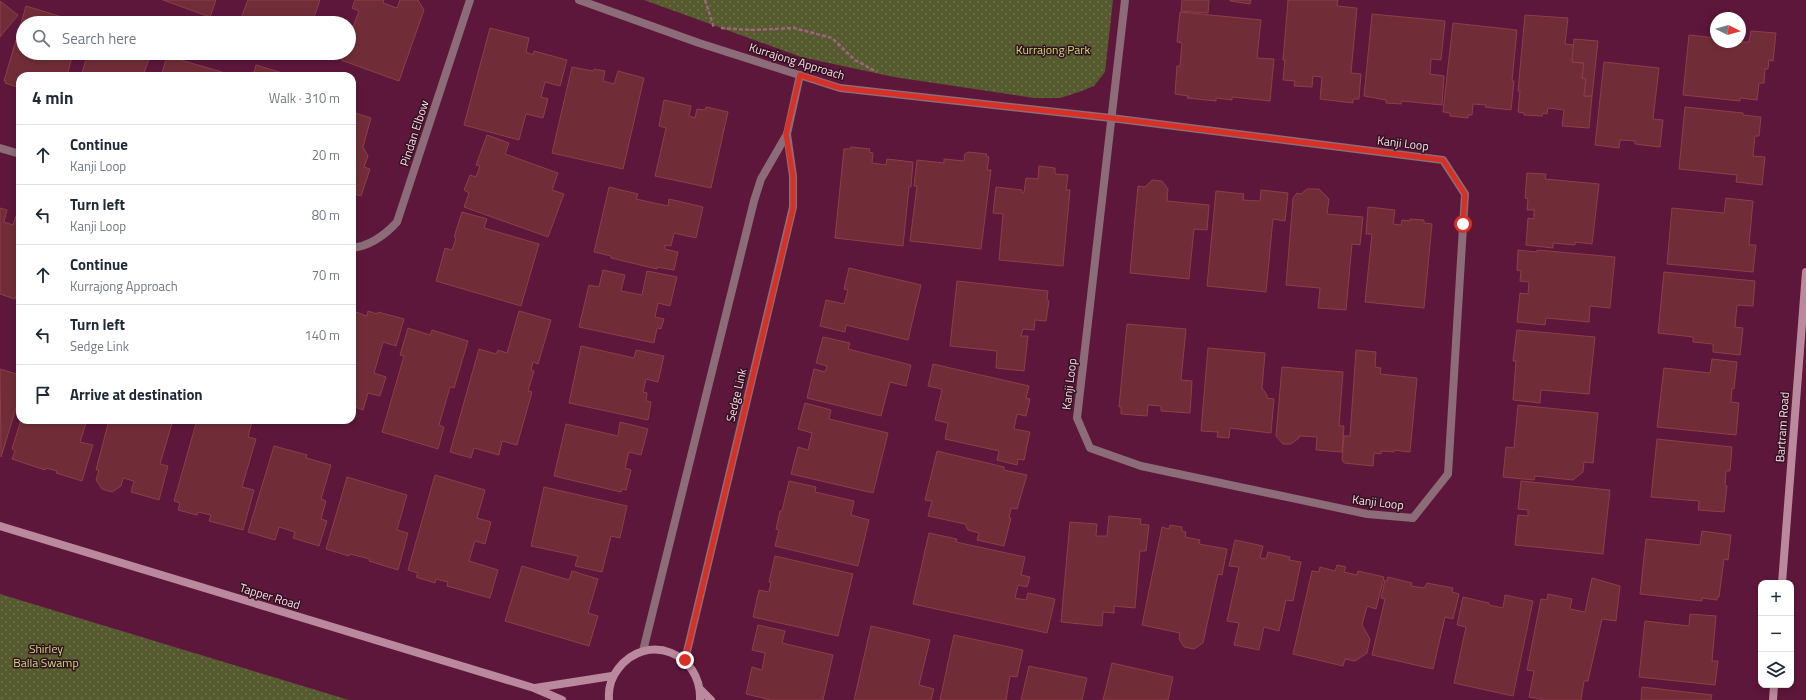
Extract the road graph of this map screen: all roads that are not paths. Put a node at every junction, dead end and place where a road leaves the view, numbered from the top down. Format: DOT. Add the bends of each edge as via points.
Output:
graph roads {
  1 [pos="470,0"];
  2 [pos="579,0"];
  3 [pos="1125,0"];
  4 [pos="800,75"];
  5 [pos="1111,118"];
  6 [pos="786,134"];
  7 [pos="0,148"];
  8 [pos="16,153"];
  9 [pos="356,248"];
  10 [pos="1806,272"];
  11 [pos="0,526"];
  12 [pos="1782,580"];
  13 [pos="643,651"];
  14 [pos="685,660"];
  15 [pos="612,676"];
  16 [pos="534,688"];
  17 [pos="1774,688"];
  18 [pos="701,690"];
  19 [pos="562,700"];
  20 [pos="609,700"];
  21 [pos="700,700"];
  22 [pos="711,700"];
  23 [pos="1773,700"];
  1 -- 9 [label="street, Pindan Elbow" via="397,222 388,232"];
  2 -- 4 [label="street, Kurrajong Approach" via="699,43"];
  3 -- 5 [label="street"];
  4 -- 5 [label="street, Kurrajong Approach" via="840,88"];
  4 -- 6 [label="street, Sedge Link"];
  5 -- 5 [label="street, Kanji Loop" via="1077,418 1090,448 1147,468 1367,514 1413,518 1448,474 1449,468 1465,194 1443,160"];
  6 -- 13 [label="street, Sedge Link" via="761,179 754,201"];
  6 -- 14 [label="street, Sedge Link" via="793,176 793,208"];
  7 -- 8 [label="street"];
  10 -- 12 [label="street, Bartram Road"];
  11 -- 16 [label="street, Tapper Road"];
  13 -- 14 [label="street" via="658,649"];
  13 -- 15 [label="street" via="631,655"];
  14 -- 18 [label="street" via="696,675"];
  15 -- 16 [label="street, Tapper Road"];
  15 -- 20 [label="street"];
  16 -- 19 [label="street, Tapper Road"];
  17 -- 23 [label="street"];
  18 -- 21 [label="street"];
  18 -- 22 [label="street"];
}
